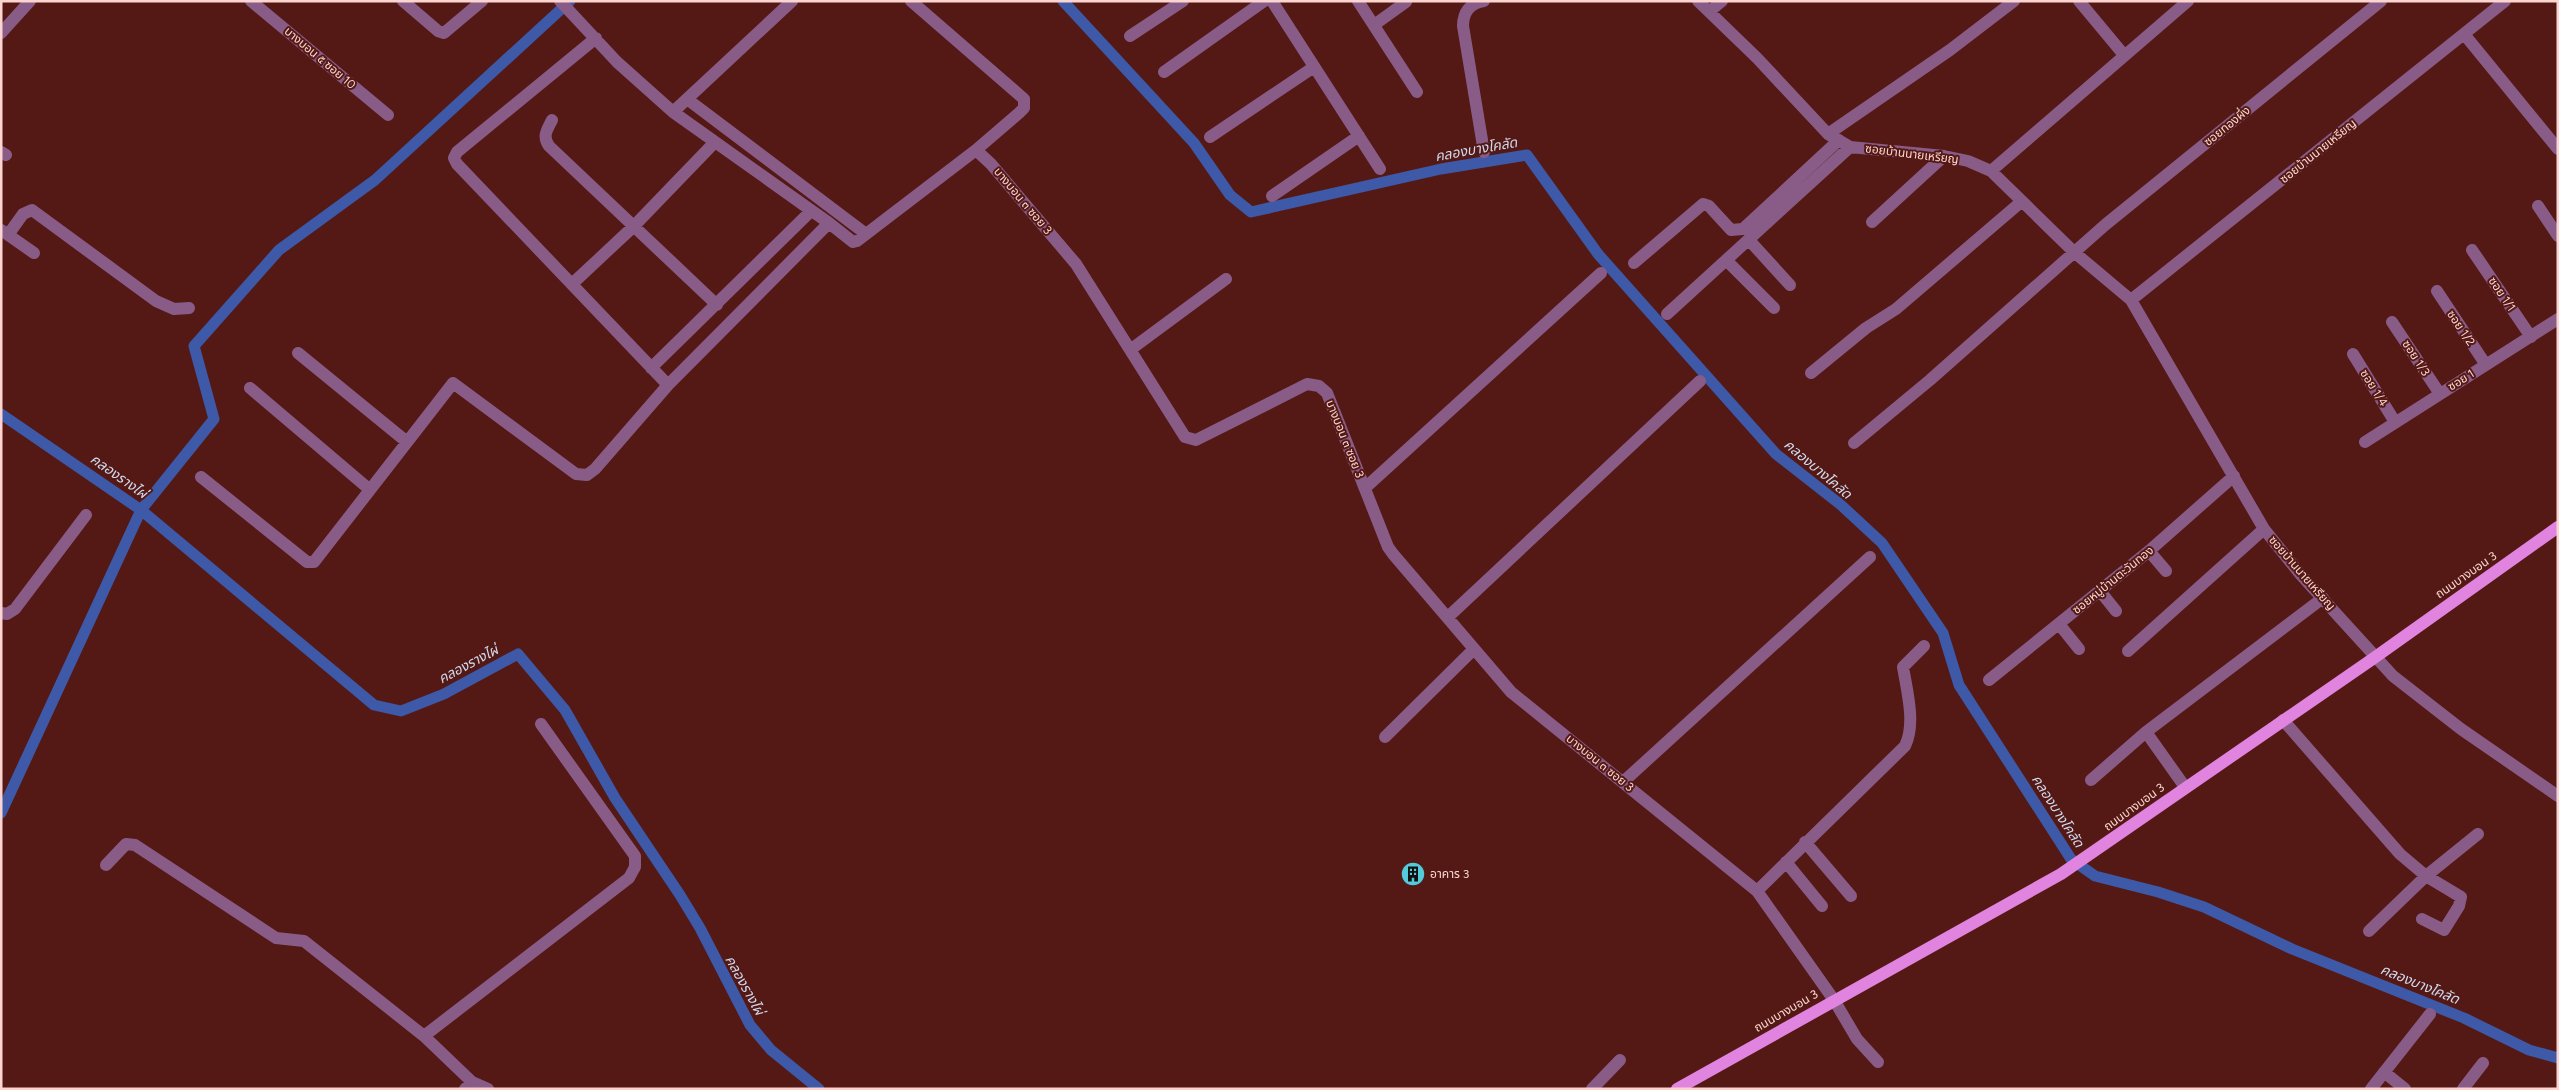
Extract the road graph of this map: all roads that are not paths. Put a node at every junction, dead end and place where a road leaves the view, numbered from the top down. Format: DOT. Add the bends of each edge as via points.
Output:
graph roads {
  1 [pos="30,1"];
  2 [pos="251,1"];
  3 [pos="403,1"];
  4 [pos="482,1"];
  5 [pos="560,1"];
  6 [pos="792,1"];
  7 [pos="911,1"];
  8 [pos="1183,1"];
  9 [pos="1264,1"];
  10 [pos="1272,1"];
  11 [pos="1358,1"];
  12 [pos="1484,1"];
  13 [pos="1698,1"];
  14 [pos="1722,1"];
  15 [pos="2014,1"];
  16 [pos="2079,1"];
  17 [pos="2188,1"];
  18 [pos="2381,1"];
  19 [pos="2505,1"];
  20 [pos="1406,2"];
  21 [pos="2366,6"];
  22 [pos="1710,11"];
  23 [pos="1374,25"];
  24 [pos="1,33"];
  25 [pos="2464,34"];
  26 [pos="1130,36"];
  27 [pos="596,38"];
  28 [pos="2124,56"];
  29 [pos="1314,67"];
  30 [pos="1164,72"];
  31 [pos="1417,92"];
  32 [pos="687,98"];
  33 [pos="673,112"];
  34 [pos="388,115"];
  35 [pos="552,120"];
  36 [pos="1828,134"];
  37 [pos="1359,136"];
  38 [pos="1210,137"];
  39 [pos="714,143"];
  40 [pos="1845,144"];
  41 [pos="2558,149"];
  42 [pos="976,150"];
  43 [pos="1484,152"];
  44 [pos="1944,156"];
  45 [pos="1380,169"];
  46 [pos="1991,171"];
  47 [pos="1272,196"];
  48 [pos="2021,202"];
  49 [pos="2538,206"];
  50 [pos="811,211"];
  51 [pos="1872,222"];
  52 [pos="829,223"];
  53 [pos="633,227"];
  54 [pos="4,232"];
  55 [pos="866,234"];
  56 [pos="2558,236"];
  57 [pos="1749,240"];
  58 [pos="2472,250"];
  59 [pos="34,253"];
  60 [pos="2075,253"];
  61 [pos="1726,260"];
  62 [pos="1634,263"];
  63 [pos="1601,273"];
  64 [pos="1226,279"];
  65 [pos="572,284"];
  66 [pos="1790,286"];
  67 [pos="2436,291"];
  68 [pos="2131,300"];
  69 [pos="716,305"];
  70 [pos="188,308"];
  71 [pos="1774,308"];
  72 [pos="1666,314"];
  73 [pos="2558,319"];
  74 [pos="2392,322"];
  75 [pos="2531,337"];
  76 [pos="1130,350"];
  77 [pos="298,353"];
  78 [pos="2354,354"];
  79 [pos="2486,365"];
  80 [pos="651,368"];
  81 [pos="1811,374"];
  82 [pos="1700,381"];
  83 [pos="668,385"];
  84 [pos="250,388"];
  85 [pos="2440,394"];
  86 [pos="2396,422"];
  87 [pos="407,442"];
  88 [pos="2365,442"];
  89 [pos="1854,443"];
  90 [pos="2234,476"];
  91 [pos="201,477"];
  92 [pos="1365,488"];
  93 [pos="369,489"];
  94 [pos="86,515"];
  95 [pos="2558,527"];
  96 [pos="2264,529"];
  97 [pos="2149,551"];
  98 [pos="1870,556"];
  99 [pos="2166,571"];
  100 [pos="2100,591"];
  101 [pos="2323,598"];
  102 [pos="2116,611"];
  103 [pos="1,612"];
  104 [pos="1448,617"];
  105 [pos="2059,624"];
  106 [pos="1924,646"];
  107 [pos="1474,649"];
  108 [pos="2079,649"];
  109 [pos="2128,651"];
  110 [pos="2374,658"];
  111 [pos="1989,680"];
  112 [pos="2283,720"];
  113 [pos="541,724"];
  114 [pos="2146,732"];
  115 [pos="1385,737"];
  116 [pos="2091,780"];
  117 [pos="1623,782"];
  118 [pos="2185,787"];
  119 [pos="2558,796"];
  120 [pos="2478,834"];
  121 [pos="1805,842"];
  122 [pos="1786,862"];
  123 [pos="106,865"];
  124 [pos="2426,876"];
  125 [pos="1757,891"];
  126 [pos="1852,896"];
  127 [pos="1822,906"];
  128 [pos="2422,919"];
  129 [pos="2369,931"];
  130 [pos="1834,1000"];
  131 [pos="2430,1014"];
  132 [pos="424,1036"];
  133 [pos="1620,1060"];
  134 [pos="1878,1062"];
  135 [pos="2483,1063"];
  136 [pos="2384,1072"];
  137 [pos="1697,1083"];
  138 [pos="469,1085"];
  139 [pos="488,1089"];
  140 [pos="1592,1089"];
  141 [pos="1677,1089"];
  142 [pos="2371,1089"];
  143 [pos="2405,1089"];
  144 [pos="2463,1089"];
  1 -- 24 [label="street"];
  2 -- 34 [label="street, บางบอน ๕ ซอย 10"];
  3 -- 4 [label="street" via="444,33"];
  5 -- 27 [label="street"];
  6 -- 32 [label="street"];
  7 -- 42 [label="street" via="1024,99 1020,113"];
  8 -- 26 [label="street"];
  9 -- 30 [label="street"];
  10 -- 29 [label="street"];
  11 -- 23 [label="street"];
  12 -- 43 [label="street" via="1473,4 1463,18"];
  13 -- 22 [label="street, ซอยบ้านนายเหรียญ"];
  14 -- 22 [label="street"];
  15 -- 36 [label="street" via="1950,50"];
  16 -- 28 [label="street"];
  17 -- 28 [label="street"];
  18 -- 21 [label="street, ซอยทองผึ่ง"];
  19 -- 25 [label="street, ซอยบ้านนายเหรียญ"];
  20 -- 23 [label="street"];
  21 -- 60 [label="street, ซอยทองผึ่ง"];
  22 -- 36 [label="street, ซอยบ้านนายเหรียญ"];
  23 -- 31 [label="street"];
  25 -- 41 [label="street"];
  25 -- 68 [label="street, ซอยบ้านนายเหรียญ"];
  27 -- 33 [label="street" via="617,62"];
  27 -- 65 [label="street" via="457,152 454,158"];
  28 -- 46 [label="street"];
  29 -- 37 [label="street"];
  29 -- 38 [label="street"];
  32 -- 33 [label="street"];
  32 -- 55 [label="street"];
  33 -- 39 [label="street"];
  35 -- 53 [label="street" via="544,140"];
  36 -- 40 [label="street, ซอยบ้านนายเหรียญ"];
  37 -- 45 [label="street"];
  37 -- 47 [label="street"];
  39 -- 50 [label="street"];
  39 -- 53 [label="street"];
  40 -- 44 [label="street, ซอยบ้านนายเหรียญ"];
  40 -- 57 [label="street"];
  40 -- 62 [label="street" via="1743,228 1731,230 1709,206 1703,204"];
  42 -- 55 [label="street"];
  42 -- 76 [label="street, บางบอน ๓ ซอย 3" via="1076,264"];
  44 -- 46 [label="street, ซอยบ้านนายเหรียญ" via="1968,161"];
  44 -- 51 [label="street"];
  46 -- 48 [label="street, ซอยบ้านนายเหรียญ"];
  48 -- 60 [label="street, ซอยบ้านนายเหรียญ"];
  48 -- 81 [label="street" via="1896,309 1866,328"];
  49 -- 56 [label="street"];
  50 -- 52 [label="street"];
  50 -- 69 [label="street"];
  52 -- 55 [label="street" via="853,242"];
  52 -- 83 [label="street"];
  53 -- 65 [label="street"];
  53 -- 69 [label="street"];
  54 -- 59 [label="street"];
  54 -- 70 [label="street" via="32,210 156,301 174,309"];
  57 -- 61 [label="street"];
  57 -- 66 [label="street"];
  58 -- 75 [label="street, ซอย 1/1"];
  60 -- 68 [label="street, ซอยบ้านนายเหรียญ"];
  60 -- 89 [label="street, ซอยทองผึ่ง"];
  61 -- 71 [label="street"];
  61 -- 72 [label="street"];
  63 -- 92 [label="street"];
  64 -- 76 [label="street"];
  65 -- 80 [label="street"];
  67 -- 79 [label="street, ซอย 1/2"];
  68 -- 90 [label="street, ซอยบ้านนายเหรียญ"];
  69 -- 80 [label="street"];
  73 -- 75 [label="street, ซอย 1"];
  74 -- 85 [label="street, ซอย 1/3"];
  75 -- 79 [label="street, ซอย 1"];
  76 -- 92 [label="street, บางบอน ๓ ซอย 3" via="1182,433 1190,440 1201,438 1307,384 1319,386 1327,393"];
  77 -- 87 [label="street"];
  78 -- 86 [label="street, ซอย 1/4"];
  79 -- 85 [label="street, ซอย 1"];
  80 -- 83 [label="street"];
  82 -- 104 [label="street"];
  83 -- 87 [label="street" via="587,475 576,474 453,383"];
  84 -- 93 [label="street"];
  85 -- 86 [label="street, ซอย 1"];
  86 -- 88 [label="street, ซอย 1"];
  87 -- 93 [label="street"];
  90 -- 96 [label="street, ซอยบ้านนายเหรียญ"];
  90 -- 97 [label="street, ซอยหมู่บ้านตะวันทอง"];
  91 -- 93 [label="street" via="308,562 319,558"];
  92 -- 104 [label="street, บางบอน ๓ ซอย 3" via="1388,547"];
  94 -- 103 [label="street" via="15,609 7,614"];
  95 -- 110 [label="main road, ถนนบางบอน 3"];
  96 -- 101 [label="street, ซอยบ้านนายเหรียญ"];
  96 -- 109 [label="street"];
  97 -- 99 [label="street"];
  97 -- 100 [label="street, ซอยหมู่บ้านตะวันทอง"];
  98 -- 117 [label="street"];
  100 -- 102 [label="street"];
  100 -- 105 [label="street, ซอยหมู่บ้านตะวันทอง"];
  101 -- 110 [label="street, ซอยบ้านนายเหรียญ"];
  101 -- 114 [label="street"];
  104 -- 107 [label="street, บางบอน ๓ ซอย 3"];
  105 -- 108 [label="street"];
  105 -- 111 [label="street, ซอยหมู่บ้านตะวันทอง"];
  106 -- 121 [label="street" via="1903,667 1910,725 1910,737 1905,746"];
  107 -- 115 [label="street"];
  107 -- 117 [label="street, บางบอน ๓ ซอย 3" via="1511,692"];
  110 -- 112 [label="main road, ถนนบางบอน 3"];
  110 -- 119 [label="street, ซอยบ้านนายเหรียญ" via="2461,729"];
  112 -- 118 [label="main road, ถนนบางบอน 3"];
  112 -- 124 [label="street" via="2400,854"];
  113 -- 132 [label="street" via="634,856 635,867 629,878"];
  114 -- 116 [label="street"];
  114 -- 118 [label="street"];
  117 -- 125 [label="street, บางบอน ๓ ซอย 3"];
  118 -- 130 [label="main road, ถนนบางบอน 3" via="2061,874"];
  120 -- 124 [label="street"];
  121 -- 122 [label="street"];
  121 -- 126 [label="street"];
  122 -- 125 [label="street"];
  122 -- 127 [label="street"];
  123 -- 132 [label="street" via="126,844 135,845 276,938 304,941"];
  124 -- 128 [label="street" via="2462,899 2444,930"];
  124 -- 129 [label="street"];
  125 -- 130 [label="street, บางบอน ๓ ซอย 3"];
  130 -- 134 [label="street, บางบอน ๓ ซอย 3" via="1857,1039"];
  130 -- 137 [label="main road, ถนนบางบอน 3"];
  131 -- 136 [label="street"];
  132 -- 138 [label="street"];
  133 -- 140 [label="street"];
  135 -- 144 [label="street"];
  136 -- 142 [label="street"];
  136 -- 143 [label="street"];
  137 -- 141 [label="main road, ถนนบางบอน 3"];
  138 -- 139 [label="street"];
}
